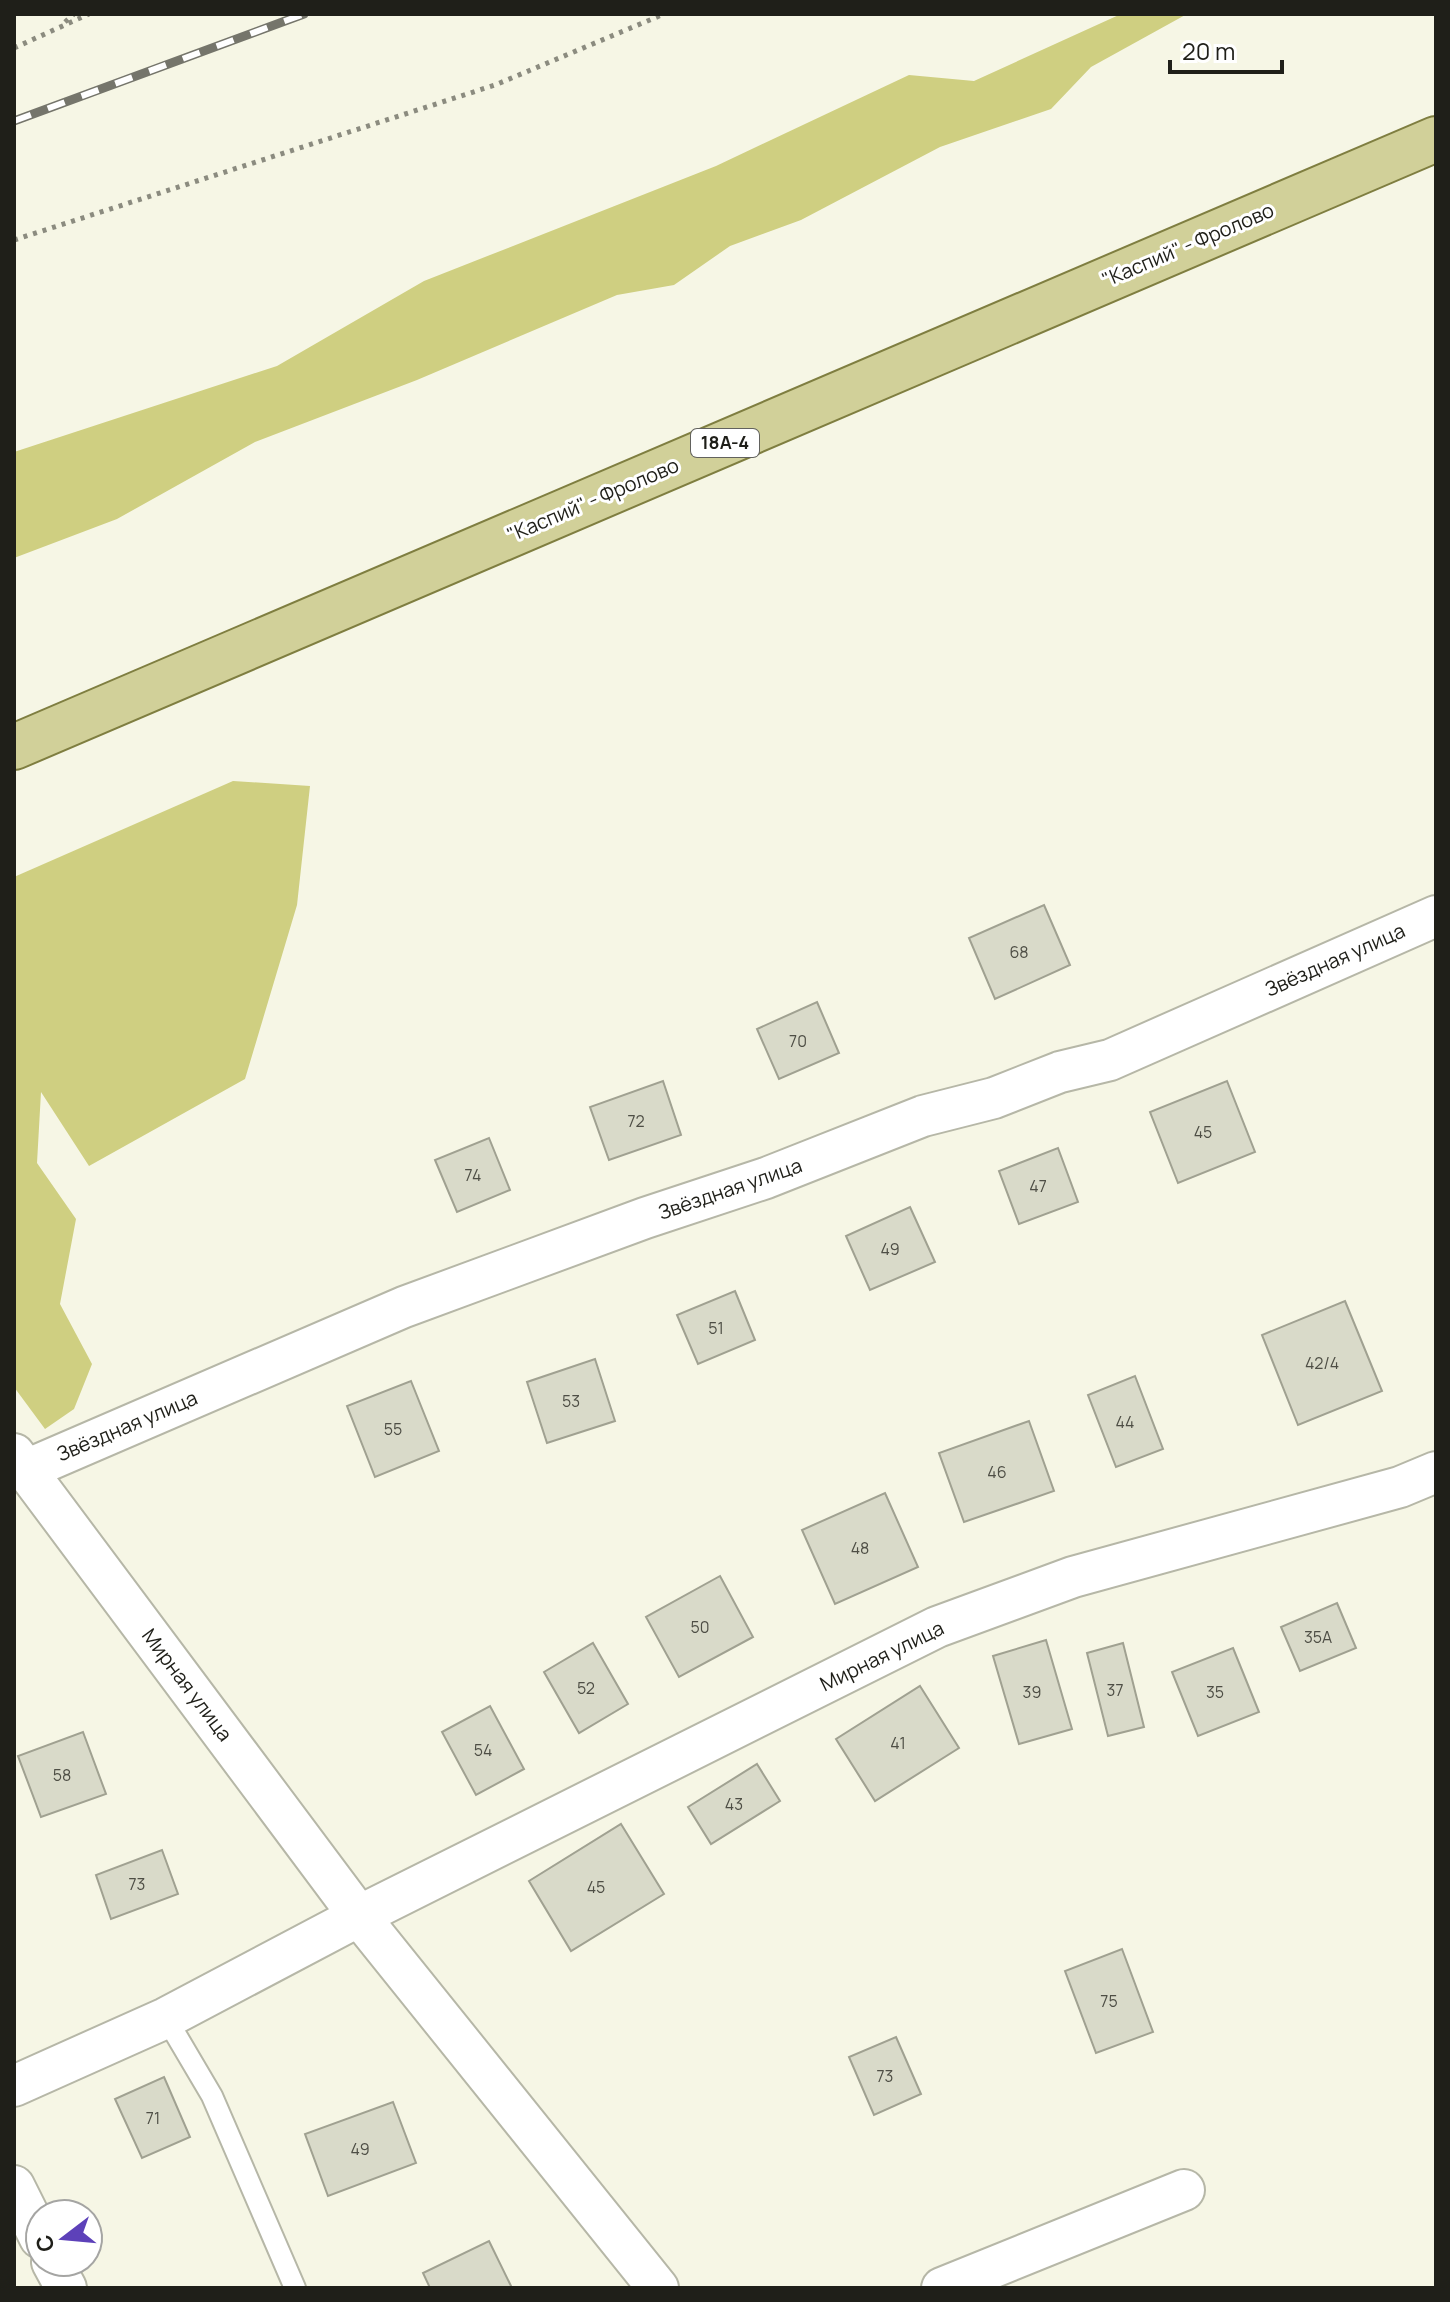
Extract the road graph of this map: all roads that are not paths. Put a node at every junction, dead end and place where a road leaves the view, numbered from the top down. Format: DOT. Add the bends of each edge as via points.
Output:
graph roads {
  1 [pos="1436,139"];
  2 [pos="14,747"];
  3 [pos="1436,916"];
  4 [pos="1436,1472"];
  5 [pos="24,1481"];
  6 [pos="359,1916"];
  7 [pos="166,2018"];
  8 [pos="14,2086"];
  9 [pos="14,2186"];
  10 [pos="1184,2190"];
  11 [pos="24,2206"];
  12 [pos="295,2288"];
  13 [pos="658,2288"];
  14 [pos="942,2288"];
  1 -- 2 [label="main road, \"Каспий\" - Фролово / 18А-4"];
  3 -- 5 [label="street, Звёздная улица" via="1110,1060 923,1116 404,1307"];
  4 -- 6 [label="street, Мирная улица" via="1400,1487 1073,1577 937,1627"];
  5 -- 6 [label="street, Мирная улица"];
  6 -- 7 [label="street, Мирная улица"];
  6 -- 13 [label="street, Мирная улица"];
  7 -- 8 [label="street, Мирная улица"];
  7 -- 12 [label="lane" via="212,2096"];
  9 -- 11 [label="street"];
  10 -- 14 [label="street"];
}
